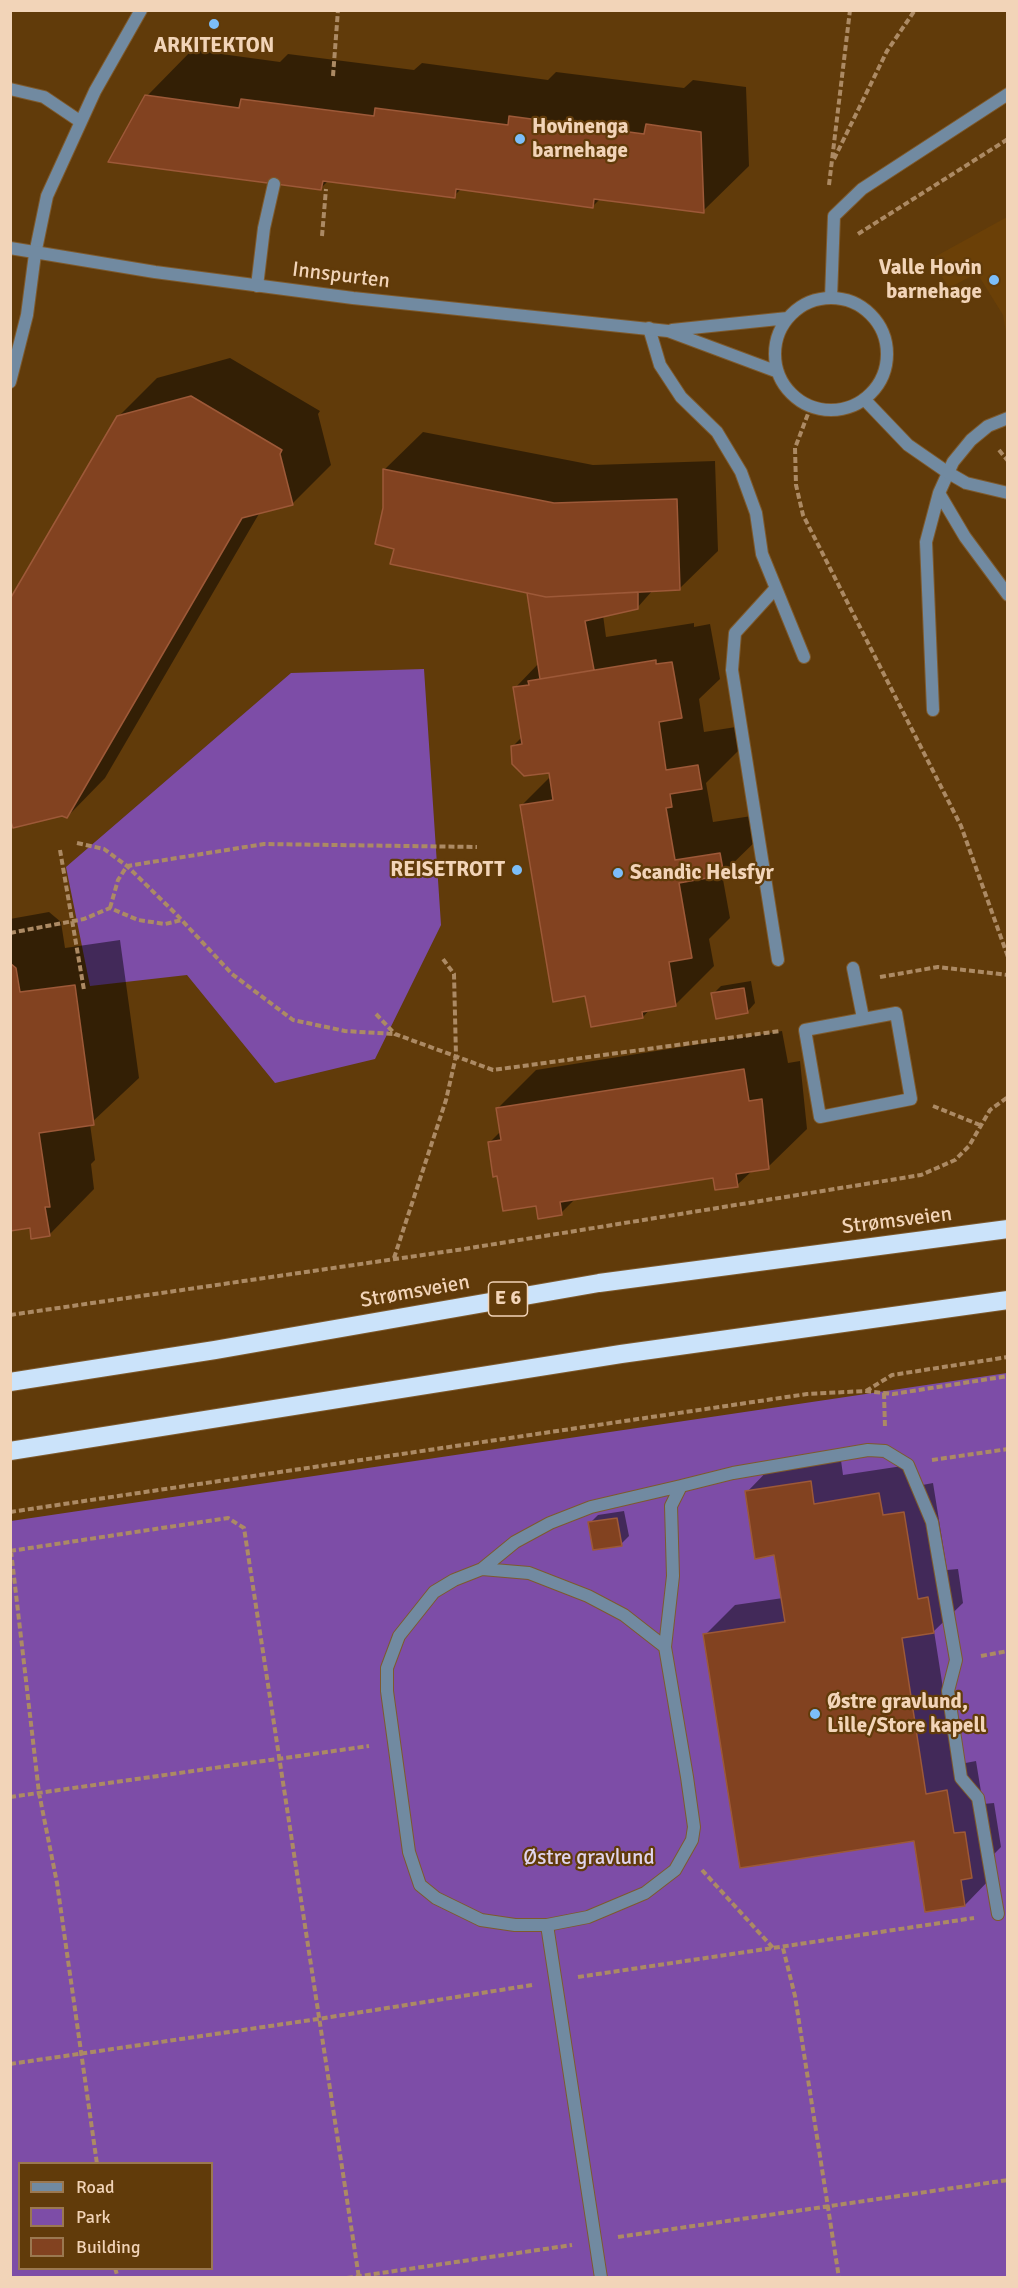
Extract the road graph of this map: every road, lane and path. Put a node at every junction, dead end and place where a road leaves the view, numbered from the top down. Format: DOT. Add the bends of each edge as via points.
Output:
graph roads {
  1 [pos="141,10"];
  2 [pos="338,10"];
  3 [pos="850,10"];
  4 [pos="915,10"];
  5 [pos="333,76"];
  6 [pos="10,89"];
  7 [pos="1008,94"];
  8 [pos="81,122"];
  9 [pos="1008,139"];
  10 [pos="832,162"];
  11 [pos="274,184"];
  12 [pos="326,189"];
  13 [pos="834,216"];
  14 [pos="322,236"];
  15 [pos="10,248"];
  16 [pos="35,254"];
  17 [pos="257,286"];
  18 [pos="831,298"];
  19 [pos="788,318"];
  20 [pos="649,328"];
  21 [pos="668,330"];
  22 [pos="778,372"];
  23 [pos="10,382"];
  24 [pos="864,399"];
  25 [pos="811,406"];
  26 [pos="1008,418"];
  27 [pos="1004,443"];
  28 [pos="1008,461"];
  29 [pos="947,472"];
  30 [pos="939,493"];
  31 [pos="1008,493"];
  32 [pos="775,589"];
  33 [pos="1008,595"];
  34 [pos="804,657"];
  35 [pos="933,710"];
  36 [pos="77,843"];
  37 [pos="477,847"];
  38 [pos="60,850"];
  39 [pos="127,866"];
  40 [pos="110,908"];
  41 [pos="182,920"];
  42 [pos="73,922"];
  43 [pos="10,933"];
  44 [pos="1008,957"];
  45 [pos="443,959"];
  46 [pos="778,960"];
  47 [pos="854,973"];
  48 [pos="1008,975"];
  49 [pos="84,990"];
  50 [pos="376,1014"];
  51 [pos="863,1018"];
  52 [pos="805,1030"];
  53 [pos="395,1034"];
  54 [pos="456,1056"];
  55 [pos="1008,1097"];
  56 [pos="911,1099"];
  57 [pos="980,1125"];
  58 [pos="1008,1229"];
  59 [pos="394,1259"];
  60 [pos="1008,1300"];
  61 [pos="10,1315"];
  62 [pos="1008,1357"];
  63 [pos="1008,1376"];
  64 [pos="10,1382"];
  65 [pos="865,1391"];
  66 [pos="884,1393"];
  67 [pos="1008,1449"];
  68 [pos="10,1451"];
  69 [pos="885,1451"];
  70 [pos="908,1465"];
  71 [pos="681,1486"];
  72 [pos="10,1512"];
  73 [pos="11,1551"];
  74 [pos="483,1569"];
  75 [pos="665,1647"];
  76 [pos="394,1742"];
  77 [pos="278,1759"];
  78 [pos="39,1793"];
  79 [pos="10,1797"];
  80 [pos="686,1855"];
  81 [pos="998,1914"];
  82 [pos="547,1925"];
  83 [pos="783,1948"];
  84 [pos="774,1949"];
  85 [pos="556,1980"];
  86 [pos="318,2019"];
  87 [pos="82,2053"];
  88 [pos="10,2064"];
  89 [pos="97,2162"];
  90 [pos="1008,2180"];
  91 [pos="828,2207"];
  92 [pos="596,2240"];
  93 [pos="347,2277"];
  94 [pos="358,2277"];
  95 [pos="601,2277"];
  96 [pos="839,2277"];
  1 -- 8 [label="street"];
  2 -- 5 [label="path"];
  3 -- 10 [label="path"];
  4 -- 10 [label="path" via="887,51"];
  6 -- 8 [label="street" via="44,97"];
  7 -- 13 [label="street" via="862,189"];
  8 -- 16 [label="street" via="46,196"];
  9 -- 13 [label="path" via="847,241"];
  10 -- 13 [label="path" via="827,204"];
  11 -- 17 [label="street"];
  12 -- 14 [label="path"];
  13 -- 18 [label="street"];
  15 -- 16 [label="street, Innspurten"];
  16 -- 17 [label="street, Innspurten"];
  16 -- 23 [label="street" via="27,315"];
  17 -- 20 [label="street, Innspurten"];
  18 -- 19 [label="street, Innspurten" via="807,303"];
  18 -- 24 [label="street" via="850,301 870,313 886,343 885,370"];
  19 -- 21 [label="street, Innspurten"];
  19 -- 22 [label="street" via="775,350"];
  20 -- 21 [label="street, Innspurten"];
  20 -- 32 [label="street" via="660,364 681,397 717,432 741,472"];
  21 -- 22 [label="street, Innspurten"];
  22 -- 25 [label="street" via="789,391"];
  24 -- 25 [label="street" via="843,409"];
  24 -- 29 [label="street" via="908,445"];
  25 -- 44 [label="path" via="795,448 796,485 803,515 961,826"];
  26 -- 29 [label="street" via="988,426 971,440"];
  27 -- 28 [label="path" via="999,449"];
  29 -- 30 [label="street"];
  29 -- 31 [label="street" via="966,483"];
  30 -- 33 [label="street" via="965,537"];
  30 -- 35 [label="street" via="926,542"];
  32 -- 34 [label="street"];
  32 -- 46 [label="street" via="735,633 732,670"];
  36 -- 39 [label="path" via="104,849"];
  37 -- 39 [label="path" via="264,844"];
  38 -- 42 [label="path"];
  39 -- 40 [label="path" via="118,880"];
  39 -- 41 [label="path"];
  40 -- 41 [label="path" via="138,920 165,924"];
  40 -- 42 [label="path"];
  41 -- 53 [label="path" via="232,974 293,1020"];
  42 -- 43 [label="path"];
  42 -- 49 [label="path"];
  45 -- 54 [label="path" via="454,974"];
  47 -- 48 [label="path" via="899,975 938,967"];
  47 -- 51 [label="street"];
  50 -- 53 [label="path"];
  51 -- 52 [label="street"];
  51 -- 56 [label="street" via="896,1013"];
  52 -- 54 [label="path" via="494,1070"];
  52 -- 56 [label="street" via="820,1117"];
  53 -- 54 [label="path"];
  54 -- 59 [label="path" via="446,1100"];
  55 -- 57 [label="path" via="990,1110"];
  56 -- 57 [label="path"];
  57 -- 59 [label="path" via="969,1146 955,1160 921,1175"];
  58 -- 64 [label="highway, Strømsveien / E 6" via="599,1283"];
  59 -- 61 [label="path"];
  60 -- 68 [label="highway" via="621,1354"];
  62 -- 65 [label="path" via="892,1375"];
  63 -- 66 [label="path"];
  65 -- 66 [label="path"];
  65 -- 72 [label="path" via="807,1394"];
  66 -- 69 [label="path"];
  67 -- 70 [label="path"];
  69 -- 70 [label="street"];
  69 -- 71 [label="street" via="868,1450 744,1471"];
  70 -- 81 [label="street" via="932,1522 956,1659 948,1691 961,1778 978,1798"];
  71 -- 74 [label="street" via="591,1507 550,1523 515,1542"];
  71 -- 75 [label="street" via="671,1506 673,1576"];
  73 -- 77 [label="path" via="228,1518 244,1528"];
  73 -- 78 [label="path"];
  74 -- 75 [label="street" via="529,1574 588,1596 624,1615"];
  74 -- 76 [label="street" via="434,1592 399,1636 387,1668"];
  75 -- 80 [label="street" via="694,1827"];
  76 -- 77 [label="path"];
  76 -- 82 [label="street" via="409,1852 420,1885 436,1898 481,1920"];
  77 -- 78 [label="path"];
  77 -- 86 [label="path"];
  78 -- 79 [label="path"];
  78 -- 87 [label="path" via="57,1883"];
  80 -- 82 [label="street" via="675,1870 645,1893 588,1917"];
  80 -- 84 [label="path"];
  81 -- 83 [label="path"];
  82 -- 85 [label="street"];
  83 -- 84 [label="path"];
  83 -- 91 [label="path" via="797,2007"];
  84 -- 85 [label="path"];
  85 -- 86 [label="path"];
  85 -- 92 [label="street"];
  86 -- 87 [label="path"];
  86 -- 94 [label="path"];
  87 -- 88 [label="path"];
  87 -- 89 [label="path"];
  90 -- 91 [label="path"];
  91 -- 92 [label="path"];
  91 -- 96 [label="path"];
  92 -- 94 [label="path"];
  92 -- 95 [label="street"];
  93 -- 94 [label="path"];
}
